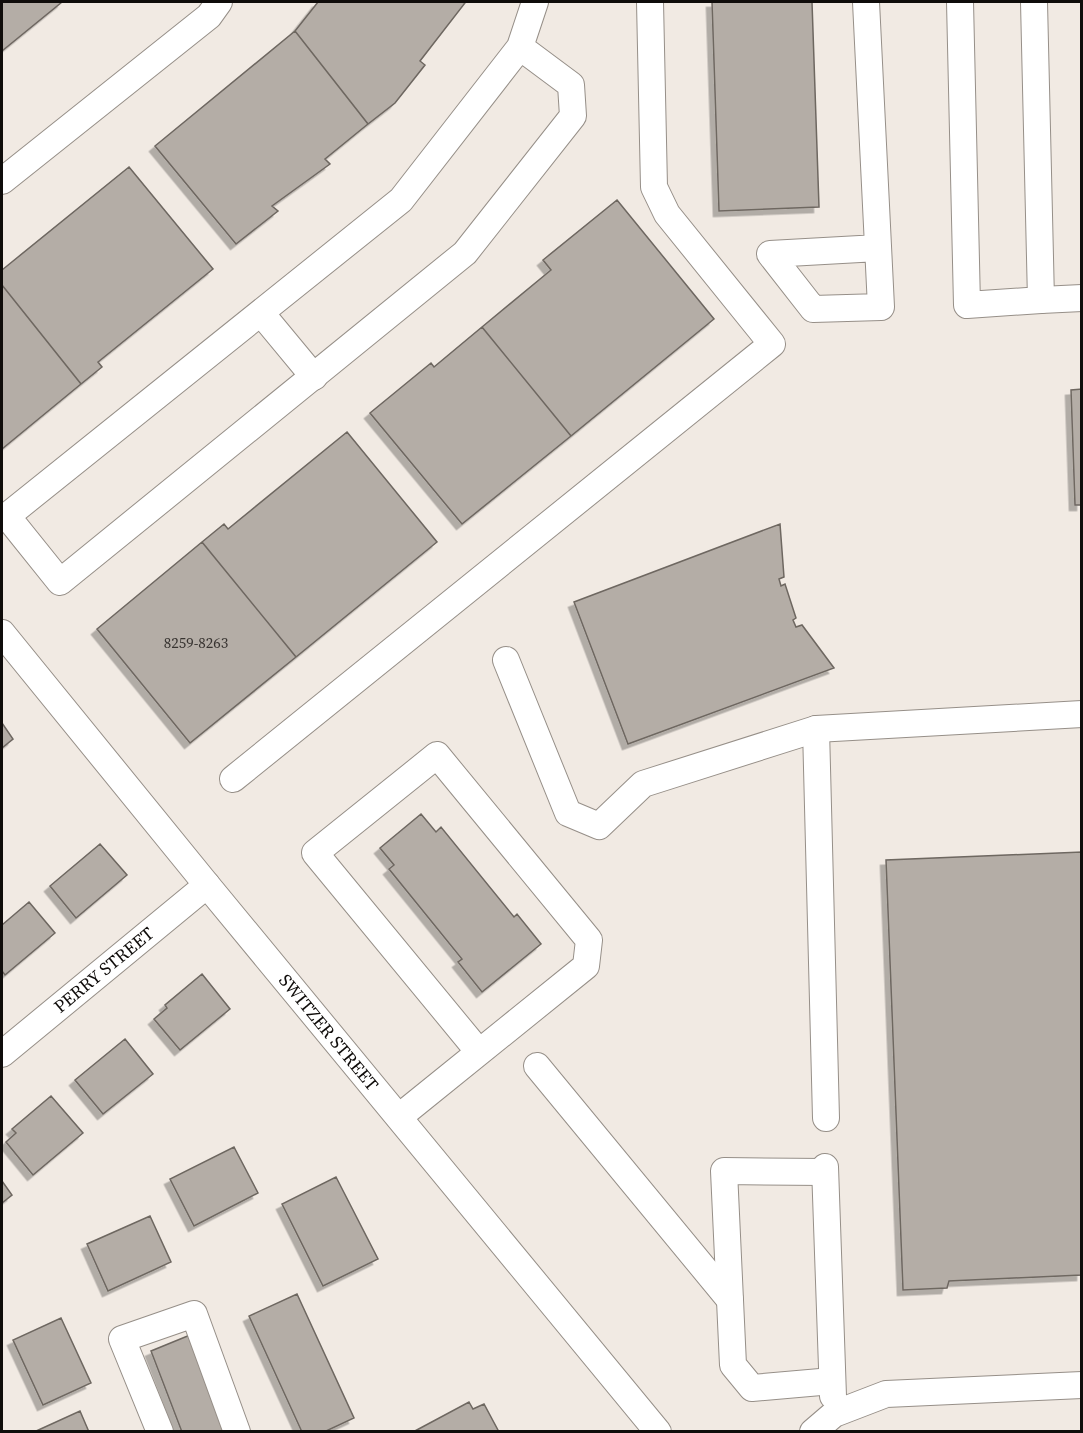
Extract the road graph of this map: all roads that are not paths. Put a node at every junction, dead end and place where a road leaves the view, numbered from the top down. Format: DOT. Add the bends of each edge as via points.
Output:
graph roads {
  1 [pos="219,2"];
  2 [pos="534,2"];
  3 [pos="650,2"];
  4 [pos="866,2"];
  5 [pos="960,2"];
  6 [pos="1034,2"];
  7 [pos="520,46"];
  8 [pos="2,181"];
  9 [pos="878,248"];
  10 [pos="1082,298"];
  11 [pos="1041,300"];
  12 [pos="261,313"];
  13 [pos="314,377"];
  14 [pos="2,633"];
  15 [pos="506,660"];
  16 [pos="1082,714"];
  17 [pos="816,729"];
  18 [pos="233,779"];
  19 [pos="207,885"];
  20 [pos="479,1052"];
  21 [pos="2,1054"];
  22 [pos="537,1066"];
  23 [pos="399,1117"];
  24 [pos="825,1118"];
  25 [pos="730,1300"];
  26 [pos="832,1381"];
  27 [pos="1082,1385"];
  28 [pos="834,1414"];
  29 [pos="160,1431"];
  30 [pos="237,1431"];
  31 [pos="658,1431"];
  32 [pos="813,1431"];
  1 -- 8 [label="street" via="209,16"];
  2 -- 7 [label="street"];
  3 -- 18 [label="street" via="654,187 667,214 772,344"];
  4 -- 9 [label="street"];
  5 -- 11 [label="street" via="967,305"];
  6 -- 11 [label="street"];
  7 -- 12 [label="street" via="401,200"];
  7 -- 13 [label="street" via="572,85 573,116 465,254"];
  10 -- 11 [label="street"];
  12 -- 13 [label="street"];
  12 -- 13 [label="street" via="7,516 60,582"];
  14 -- 19 [label="street, SWITZER STREET"];
  15 -- 17 [label="street" via="568,813 599,826 643,784"];
  16 -- 17 [label="street"];
  17 -- 24 [label="street"];
  19 -- 21 [label="street, PERRY STREET"];
  19 -- 23 [label="street, SWITZER STREET"];
  20 -- 20 [label="street" via="586,966 589,940 437,755 315,853"];
  20 -- 23 [label="street"];
  22 -- 25 [label="street"];
  23 -- 31 [label="street, SWITZER STREET"];
  25 -- 26 [label="street" via="733,1365 752,1388"];
  25 -- 26 [label="street" via="724,1171 825,1170"];
  26 -- 28 [label="street"];
  27 -- 28 [label="street" via="885,1394"];
  28 -- 32 [label="street"];
  29 -- 30 [label="street" via="122,1339 194,1314"];
}
